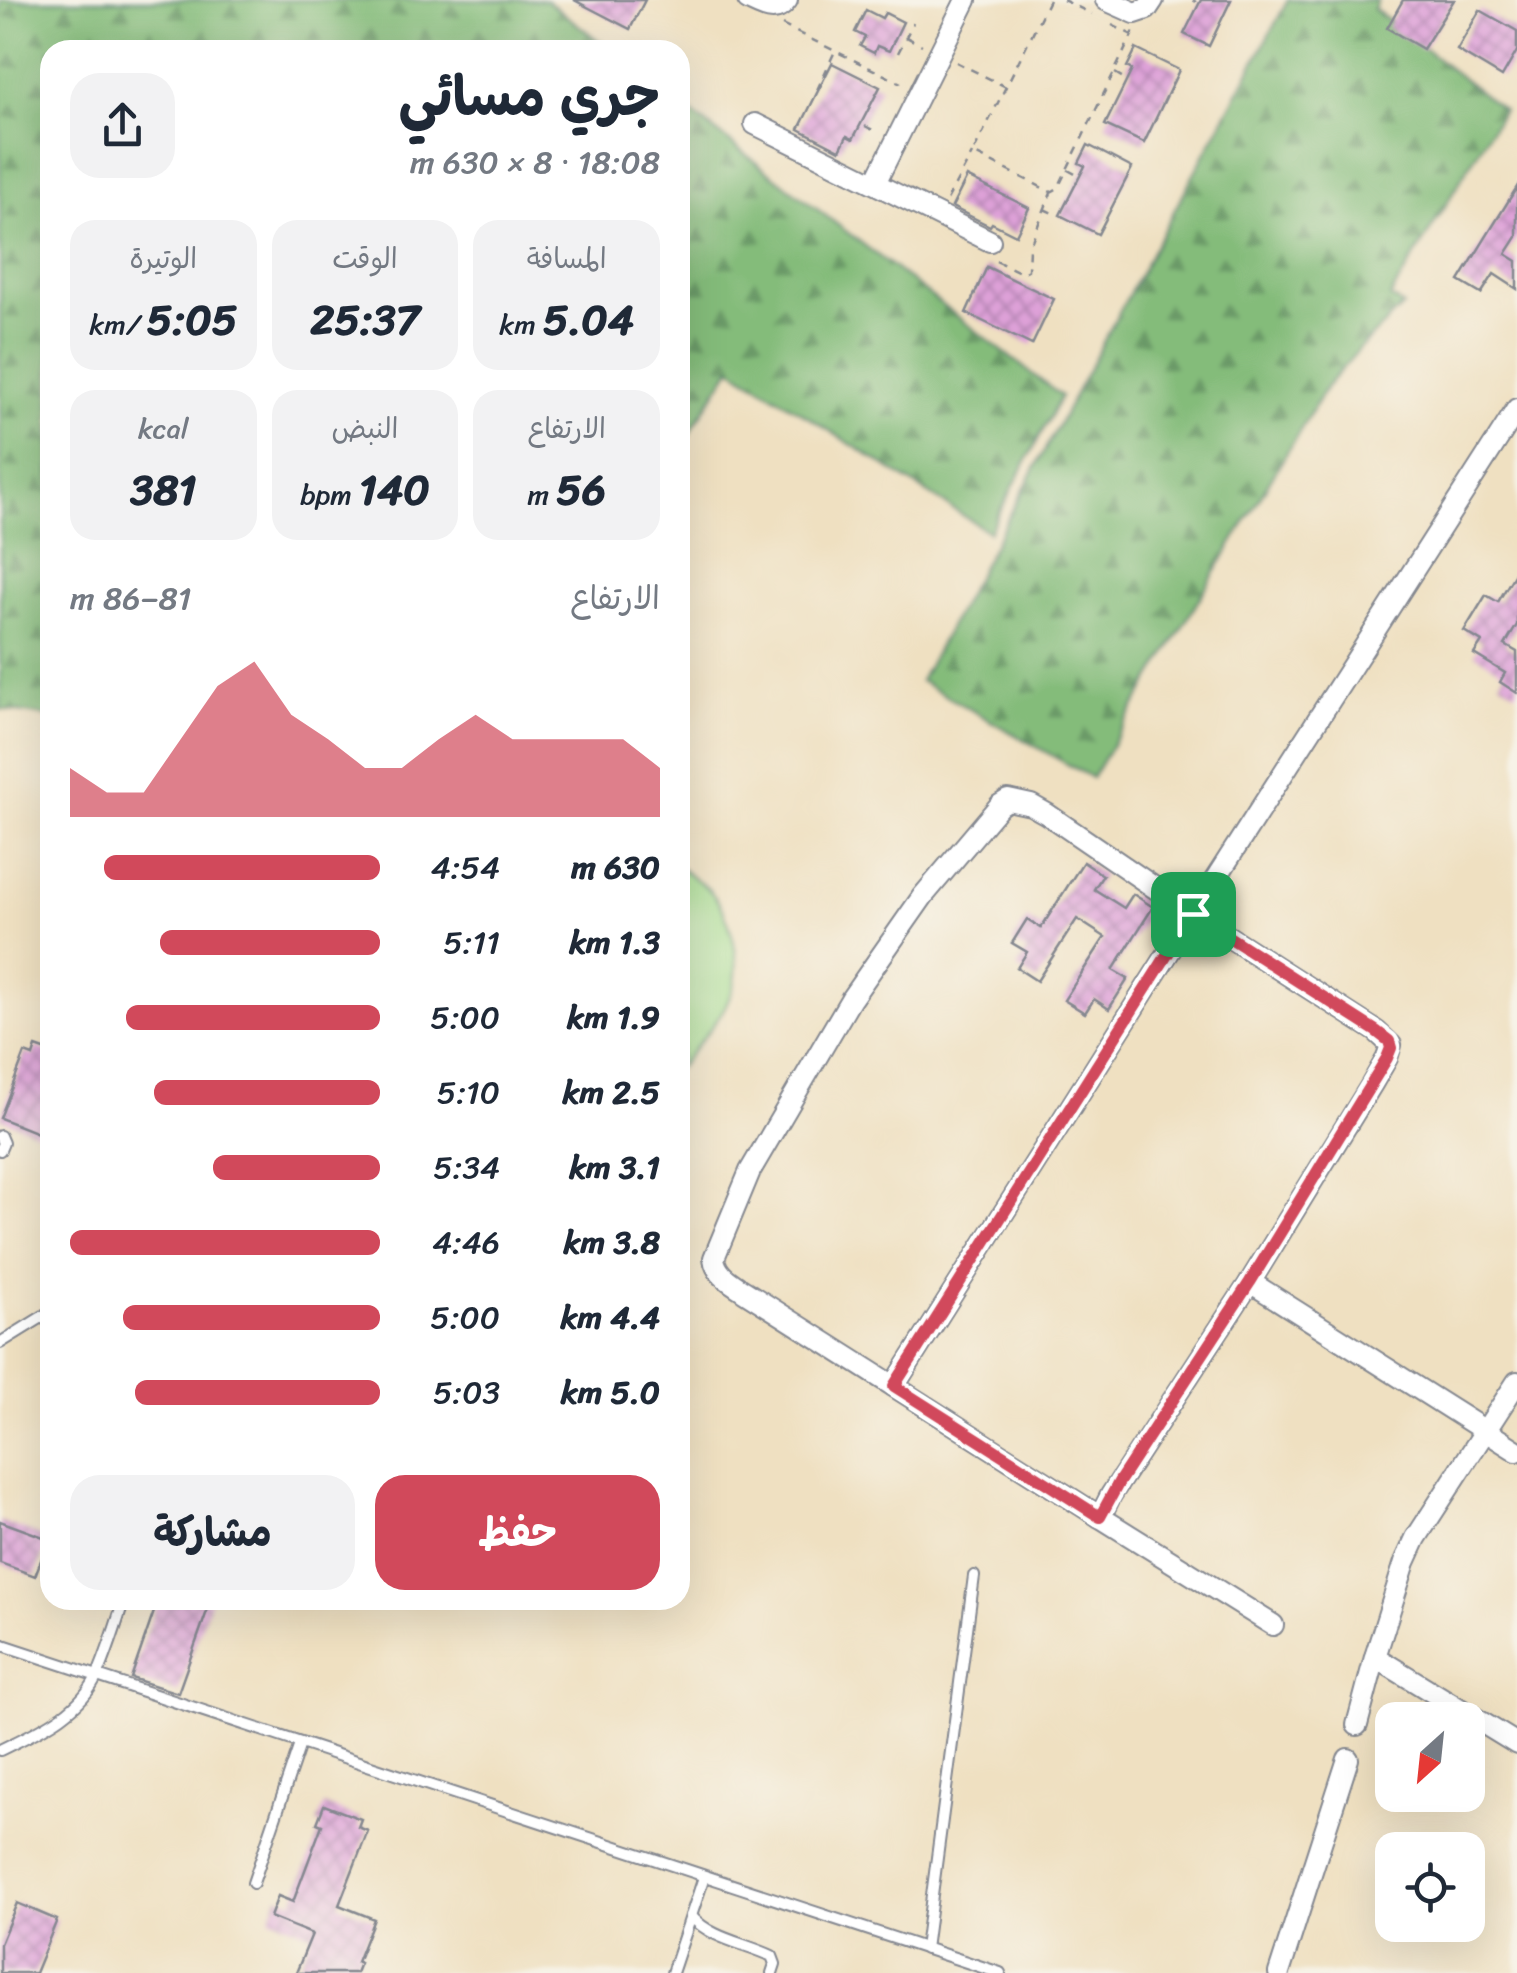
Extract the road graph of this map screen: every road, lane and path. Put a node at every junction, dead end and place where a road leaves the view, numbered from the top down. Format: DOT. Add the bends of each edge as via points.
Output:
graph roads {
  1 [pos="748,0"];
  2 [pos="966,0"];
  3 [pos="1050,0"];
  4 [pos="1106,0"];
  5 [pos="1152,0"];
  6 [pos="779,5"];
  7 [pos="1135,14"];
  8 [pos="913,22"];
  9 [pos="835,51"];
  10 [pos="898,54"];
  11 [pos="1114,74"];
  12 [pos="1126,78"];
  13 [pos="817,90"];
  14 [pos="920,92"];
  15 [pos="755,124"];
  16 [pos="973,153"];
  17 [pos="1067,170"];
  18 [pos="1079,176"];
  19 [pos="875,183"];
  20 [pos="1051,192"];
  21 [pos="1044,209"];
  22 [pos="937,214"];
  23 [pos="1057,215"];
  24 [pos="990,240"];
  25 [pos="1517,409"];
  26 [pos="1193,914"];
  27 [pos="0,1136"];
  28 [pos="0,1150"];
  29 [pos="1250,1282"];
  30 [pos="40,1318"];
  31 [pos="0,1343"];
  32 [pos="1517,1382"];
  33 [pos="894,1386"];
  34 [pos="1487,1431"];
  35 [pos="1517,1451"];
  36 [pos="1100,1517"];
  37 [pos="974,1576"];
  38 [pos="120,1610"];
  39 [pos="1273,1625"];
  40 [pos="0,1644"];
  41 [pos="1375,1657"];
  42 [pos="97,1676"];
  43 [pos="1357,1725"];
  44 [pos="300,1744"];
  45 [pos="1517,1744"];
  46 [pos="0,1750"];
  47 [pos="1348,1760"];
  48 [pos="704,1877"];
  49 [pos="252,1883"];
  50 [pos="691,1916"];
  51 [pos="924,1949"];
  52 [pos="672,1973"];
  53 [pos="772,1973"];
  54 [pos="1000,1973"];
  55 [pos="1279,1973"];
  1 -- 6 [label="street"];
  2 -- 14 [label="street"];
  3 -- 16 [label="path"];
  4 -- 7 [label="street"];
  5 -- 7 [label="street"];
  6 -- 9 [label="path" via="781,24"];
  7 -- 11 [label="path" via="1133,36"];
  8 -- 10 [label="path"];
  9 -- 13 [label="path"];
  9 -- 14 [label="path"];
  11 -- 12 [label="path"];
  11 -- 17 [label="path"];
  14 -- 19 [label="street"];
  15 -- 19 [label="street"];
  16 -- 20 [label="path"];
  16 -- 22 [label="path"];
  17 -- 18 [label="path"];
  17 -- 20 [label="path"];
  19 -- 22 [label="street"];
  20 -- 21 [label="path"];
  21 -- 23 [label="path"];
  21 -- 24 [label="path" via="1028,270 992,260 1000,245"];
  22 -- 24 [label="street"];
  25 -- 26 [label="street"];
  26 -- 29 [label="street" via="1391,1045"];
  26 -- 33 [label="street"];
  26 -- 33 [label="street" via="1047,814 1008,800 923,896 851,999 750,1171 714,1258 728,1280"];
  27 -- 28 [label="lane"];
  29 -- 34 [label="street"];
  29 -- 36 [label="street"];
  30 -- 31 [label="lane"];
  32 -- 34 [label="street"];
  33 -- 36 [label="street"];
  34 -- 35 [label="street"];
  34 -- 41 [label="street" via="1416,1538"];
  36 -- 39 [label="street"];
  37 -- 51 [label="lane"];
  38 -- 42 [label="lane"];
  40 -- 42 [label="lane"];
  41 -- 43 [label="street"];
  41 -- 45 [label="street"];
  42 -- 44 [label="lane"];
  42 -- 46 [label="lane" via="64,1715"];
  44 -- 48 [label="lane"];
  44 -- 49 [label="lane"];
  47 -- 55 [label="street"];
  48 -- 50 [label="lane"];
  48 -- 51 [label="lane"];
  50 -- 52 [label="lane"];
  50 -- 53 [label="lane" via="713,1933 772,1956"];
  51 -- 54 [label="lane"];
}
